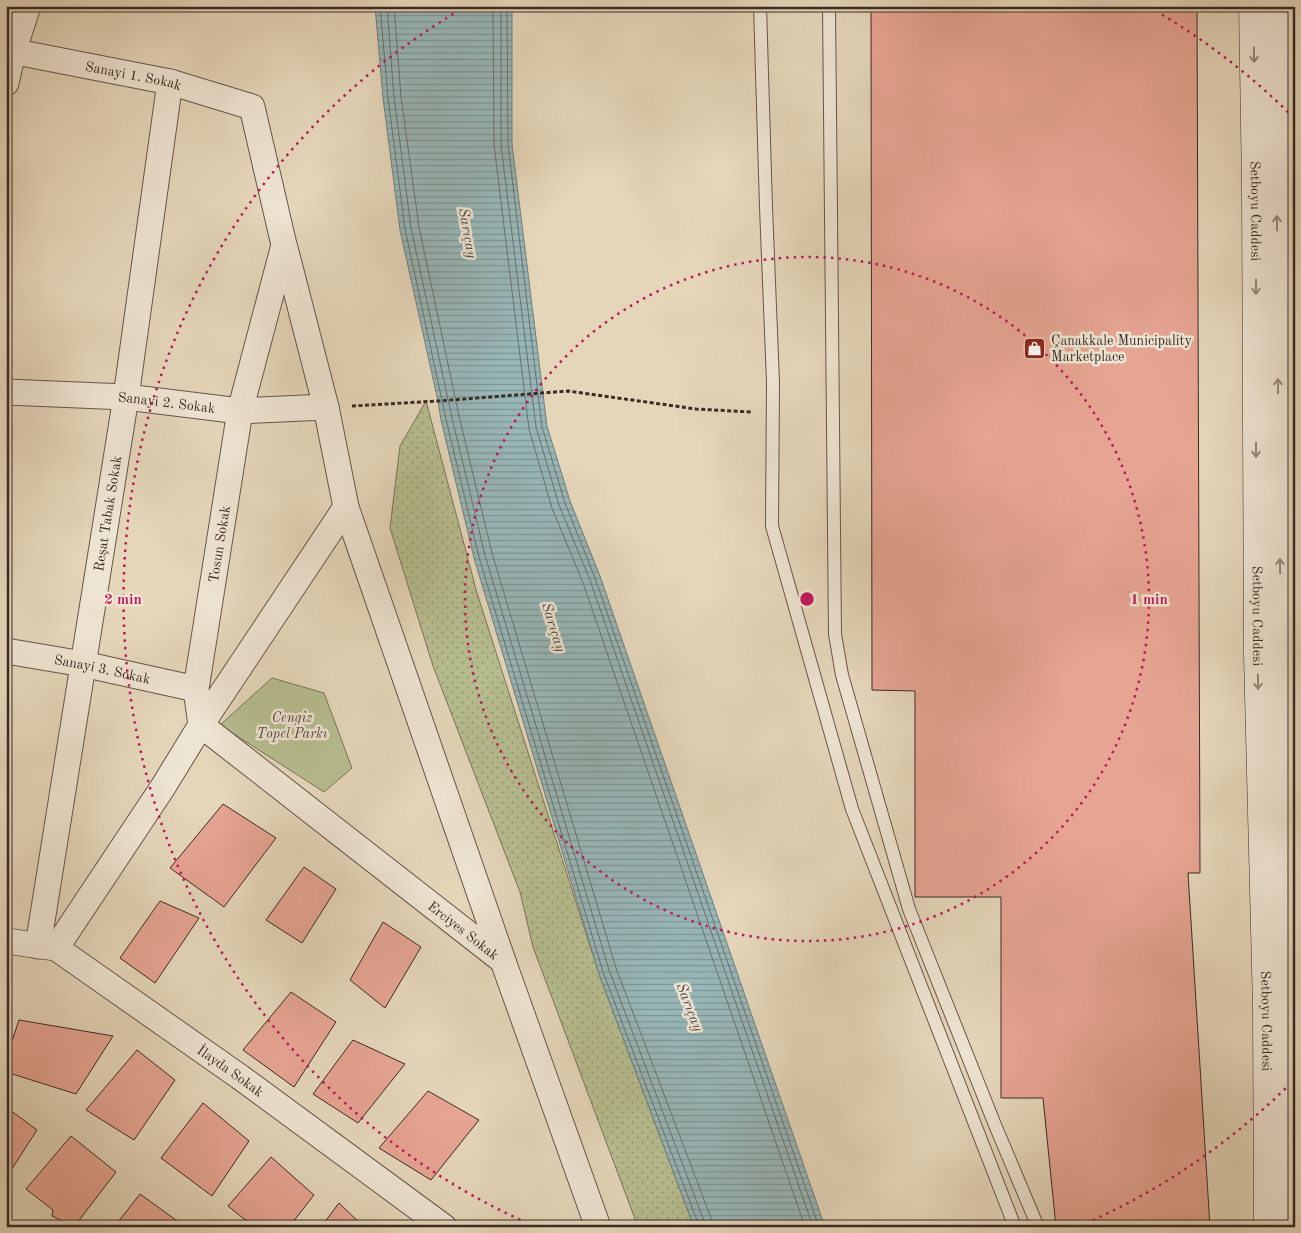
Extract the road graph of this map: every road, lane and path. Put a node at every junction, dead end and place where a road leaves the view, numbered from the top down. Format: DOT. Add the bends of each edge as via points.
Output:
graph roads {
  1 [pos="28,6"];
  2 [pos="760,6"];
  3 [pos="830,6"];
  4 [pos="1253,6"];
  5 [pos="1276,6"];
  6 [pos="10,51"];
  7 [pos="170,82"];
  8 [pos="6,83"];
  9 [pos="252,107"];
  10 [pos="1286,168"];
  11 [pos="284,245"];
  12 [pos="6,392"];
  13 [pos="126,397"];
  14 [pos="326,407"];
  15 [pos="240,411"];
  16 [pos="773,412"];
  17 [pos="1277,491"];
  18 [pos="346,507"];
  19 [pos="6,651"];
  20 [pos="1288,663"];
  21 [pos="83,664"];
  22 [pos="196,689"];
  23 [pos="201,725"];
  24 [pos="6,941"];
  25 [pos="47,947"];
  26 [pos="502,962"];
  27 [pos="1283,995"];
  28 [pos="444,1227"];
  29 [pos="598,1227"];
  30 [pos="1015,1227"];
  31 [pos="1038,1227"];
  32 [pos="1268,1227"];
  33 [pos="1289,1227"];
  1 -- 6 [label="street"];
  2 -- 16 [label="lane"];
  3 -- 31 [label="lane" via="835,634 842,675 909,909"];
  4 -- 17 [label="main road, Setboyu Caddesi, one-way" via="1256,186"];
  5 -- 10 [label="main road, Setboyu Caddesi"];
  6 -- 7 [label="street, Sanayi 1. Sokak"];
  6 -- 8 [label="street"];
  7 -- 9 [label="street, Sanayi 1. Sokak"];
  7 -- 13 [label="street, Reşat Tabak Sokak"];
  9 -- 11 [label="street, Tosun Sokak"];
  17 -- 10 [label="main road, Setboyu Caddesi, one-way"];
  11 -- 14 [label="street"];
  11 -- 15 [label="street, Tosun Sokak"];
  12 -- 13 [label="street, Sanayi 2. Sokak"];
  13 -- 15 [label="street, Sanayi 2. Sokak"];
  13 -- 21 [label="street, Reşat Tabak Sokak"];
  14 -- 15 [label="street, Sanayi 2. Sokak"];
  14 -- 16 [label="path" via="568,391 696,410"];
  14 -- 18 [label="street"];
  15 -- 22 [label="street, Tosun Sokak"];
  16 -- 30 [label="lane" via="772,526 852,809"];
  20 -- 17 [label="main road, Setboyu Caddesi, one-way"];
  17 -- 27 [label="main road, Setboyu Caddesi, one-way" via="1258,655"];
  18 -- 23 [label="street"];
  18 -- 26 [label="street"];
  19 -- 21 [label="street, Sanayi 3. Sokak"];
  20 -- 27 [label="main road, Setboyu Caddesi"];
  21 -- 22 [label="street, Sanayi 3. Sokak"];
  21 -- 25 [label="street, Reşat Tabak Sokak"];
  22 -- 23 [label="street, Tosun Sokak"];
  23 -- 25 [label="street" via="163,787"];
  23 -- 26 [label="street, Erciyes Sokak"];
  24 -- 25 [label="street, İlayda Sokak"];
  25 -- 28 [label="street, İlayda Sokak" via="240,1077"];
  26 -- 29 [label="street, Erciyes Sokak"];
  27 -- 32 [label="main road, Setboyu Caddesi"];
  27 -- 33 [label="main road, Setboyu Caddesi"];
}
